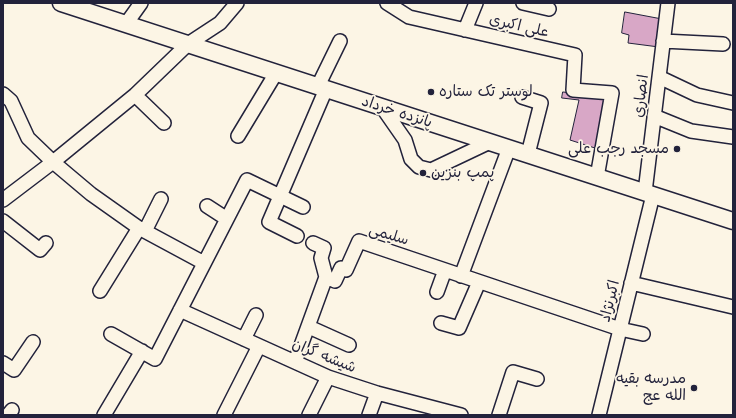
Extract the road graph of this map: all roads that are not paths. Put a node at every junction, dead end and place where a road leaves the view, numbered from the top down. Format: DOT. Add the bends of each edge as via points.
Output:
graph roads {
  1 [pos="61,3"];
  2 [pos="141,3"];
  3 [pos="237,3"];
  4 [pos="476,3"];
  5 [pos="524,3"];
  6 [pos="668,3"];
  7 [pos="389,4"];
  8 [pos="549,9"];
  9 [pos="126,24"];
  10 [pos="465,30"];
  11 [pos="340,41"];
  12 [pos="663,41"];
  13 [pos="188,44"];
  14 [pos="723,44"];
  15 [pos="276,73"];
  16 [pos="659,77"];
  17 [pos="322,87"];
  18 [pos="3,94"];
  19 [pos="135,95"];
  20 [pos="522,97"];
  21 [pos="733,103"];
  22 [pos="382,107"];
  23 [pos="654,116"];
  24 [pos="164,123"];
  25 [pos="238,136"];
  26 [pos="733,137"];
  27 [pos="490,142"];
  28 [pos="509,148"];
  29 [pos="528,154"];
  30 [pos="53,162"];
  31 [pos="598,177"];
  32 [pos="649,193"];
  33 [pos="281,196"];
  34 [pos="161,199"];
  35 [pos="3,200"];
  36 [pos="207,206"];
  37 [pos="303,207"];
  38 [pos="227,219"];
  39 [pos="3,221"];
  40 [pos="733,221"];
  41 [pos="142,229"];
  42 [pos="297,236"];
  43 [pos="46,243"];
  44 [pos="313,243"];
  45 [pos="204,263"];
  46 [pos="445,270"];
  47 [pos="461,276"];
  48 [pos="326,277"];
  49 [pos="478,282"];
  50 [pos="631,282"];
  51 [pos="100,291"];
  52 [pos="437,292"];
  53 [pos="733,307"];
  54 [pos="180,310"];
  55 [pos="256,315"];
  56 [pos="441,323"];
  57 [pos="308,327"];
  58 [pos="620,329"];
  59 [pos="111,334"];
  60 [pos="643,334"];
  61 [pos="244,339"];
  62 [pos="32,342"];
  63 [pos="349,344"];
  64 [pos="259,346"];
  65 [pos="142,352"];
  66 [pos="295,362"];
  67 [pos="3,363"];
  68 [pos="328,377"];
  69 [pos="537,379"];
  70 [pos="377,393"];
  71 [pos="110,413"];
  72 [pos="224,415"];
  73 [pos="309,415"];
  74 [pos="369,415"];
  75 [pos="461,415"];
  76 [pos="499,415"];
  77 [pos="599,415"];
  1 -- 9 [label="main road, پانزده خرداد"];
  2 -- 9 [label="street"];
  3 -- 13 [label="street" via="220,23"];
  4 -- 10 [label="street"];
  5 -- 8 [label="street"];
  6 -- 12 [label="street, انصاری"];
  7 -- 10 [label="street, علی اکبری" via="409,17"];
  9 -- 13 [label="main road, پانزده خرداد"];
  10 -- 31 [label="street, علی اکبری" via="575,55 573,90 612,93"];
  11 -- 17 [label="street"];
  12 -- 14 [label="street"];
  12 -- 16 [label="street, انصاری"];
  13 -- 15 [label="main road, پانزده خرداد"];
  13 -- 19 [label="street"];
  15 -- 17 [label="main road, پانزده خرداد"];
  15 -- 25 [label="street"];
  16 -- 21 [label="street" via="697,95"];
  16 -- 23 [label="street, انصاری"];
  17 -- 22 [label="main road, پانزده خرداد"];
  17 -- 33 [label="street"];
  18 -- 30 [label="street" via="10,101 28,138"];
  19 -- 24 [label="street"];
  19 -- 30 [label="street"];
  20 -- 29 [label="street" via="540,103"];
  22 -- 27 [label="main road, پانزده خرداد"];
  22 -- 27 [label="street" via="405,140 411,159 419,167 431,170"];
  23 -- 26 [label="street" via="690,132"];
  23 -- 32 [label="street, انصاری"];
  27 -- 28 [label="main road, پانزده خرداد"];
  28 -- 29 [label="main road, پانزده خرداد"];
  28 -- 47 [label="street"];
  29 -- 31 [label="main road, پانزده خرداد"];
  30 -- 35 [label="street"];
  30 -- 41 [label="street" via="91,194"];
  31 -- 32 [label="main road, پانزده خرداد"];
  32 -- 40 [label="main road, پانزده خرداد"];
  32 -- 50 [label="street, اکبرنژاد"];
  33 -- 37 [label="street"];
  33 -- 38 [label="street" via="247,180"];
  33 -- 42 [label="street" via="269,222"];
  34 -- 41 [label="street"];
  36 -- 38 [label="street"];
  38 -- 45 [label="street"];
  39 -- 43 [label="street" via="40,250"];
  41 -- 45 [label="street"];
  41 -- 51 [label="street"];
  44 -- 48 [label="street" via="324,248 321,258"];
  45 -- 54 [label="street"];
  46 -- 47 [label="street, سلیمی"];
  46 -- 48 [label="street, سلیمی" via="359,241 346,270 341,268 335,281"];
  46 -- 52 [label="street"];
  47 -- 49 [label="street, سلیمی"];
  48 -- 57 [label="street"];
  49 -- 56 [label="street" via="459,328"];
  49 -- 58 [label="street, سلیمی"];
  50 -- 53 [label="street"];
  50 -- 58 [label="street, اکبرنژاد"];
  54 -- 61 [label="street, شیشه گران"];
  54 -- 65 [label="street" via="155,359"];
  55 -- 61 [label="street"];
  57 -- 63 [label="street"];
  57 -- 66 [label="street"];
  58 -- 60 [label="street, سلیمی"];
  58 -- 77 [label="street, اکبرنژاد"];
  59 -- 65 [label="street"];
  61 -- 64 [label="street, شیشه گران"];
  62 -- 67 [label="street" via="14,370"];
  64 -- 66 [label="street, شیشه گران"];
  64 -- 72 [label="street"];
  65 -- 71 [label="street"];
  66 -- 68 [label="street, شیشه گران"];
  68 -- 70 [label="street, شیشه گران"];
  68 -- 73 [label="street"];
  69 -- 76 [label="street" via="513,372"];
  70 -- 74 [label="street"];
  70 -- 75 [label="street, شیشه گران"];
}
